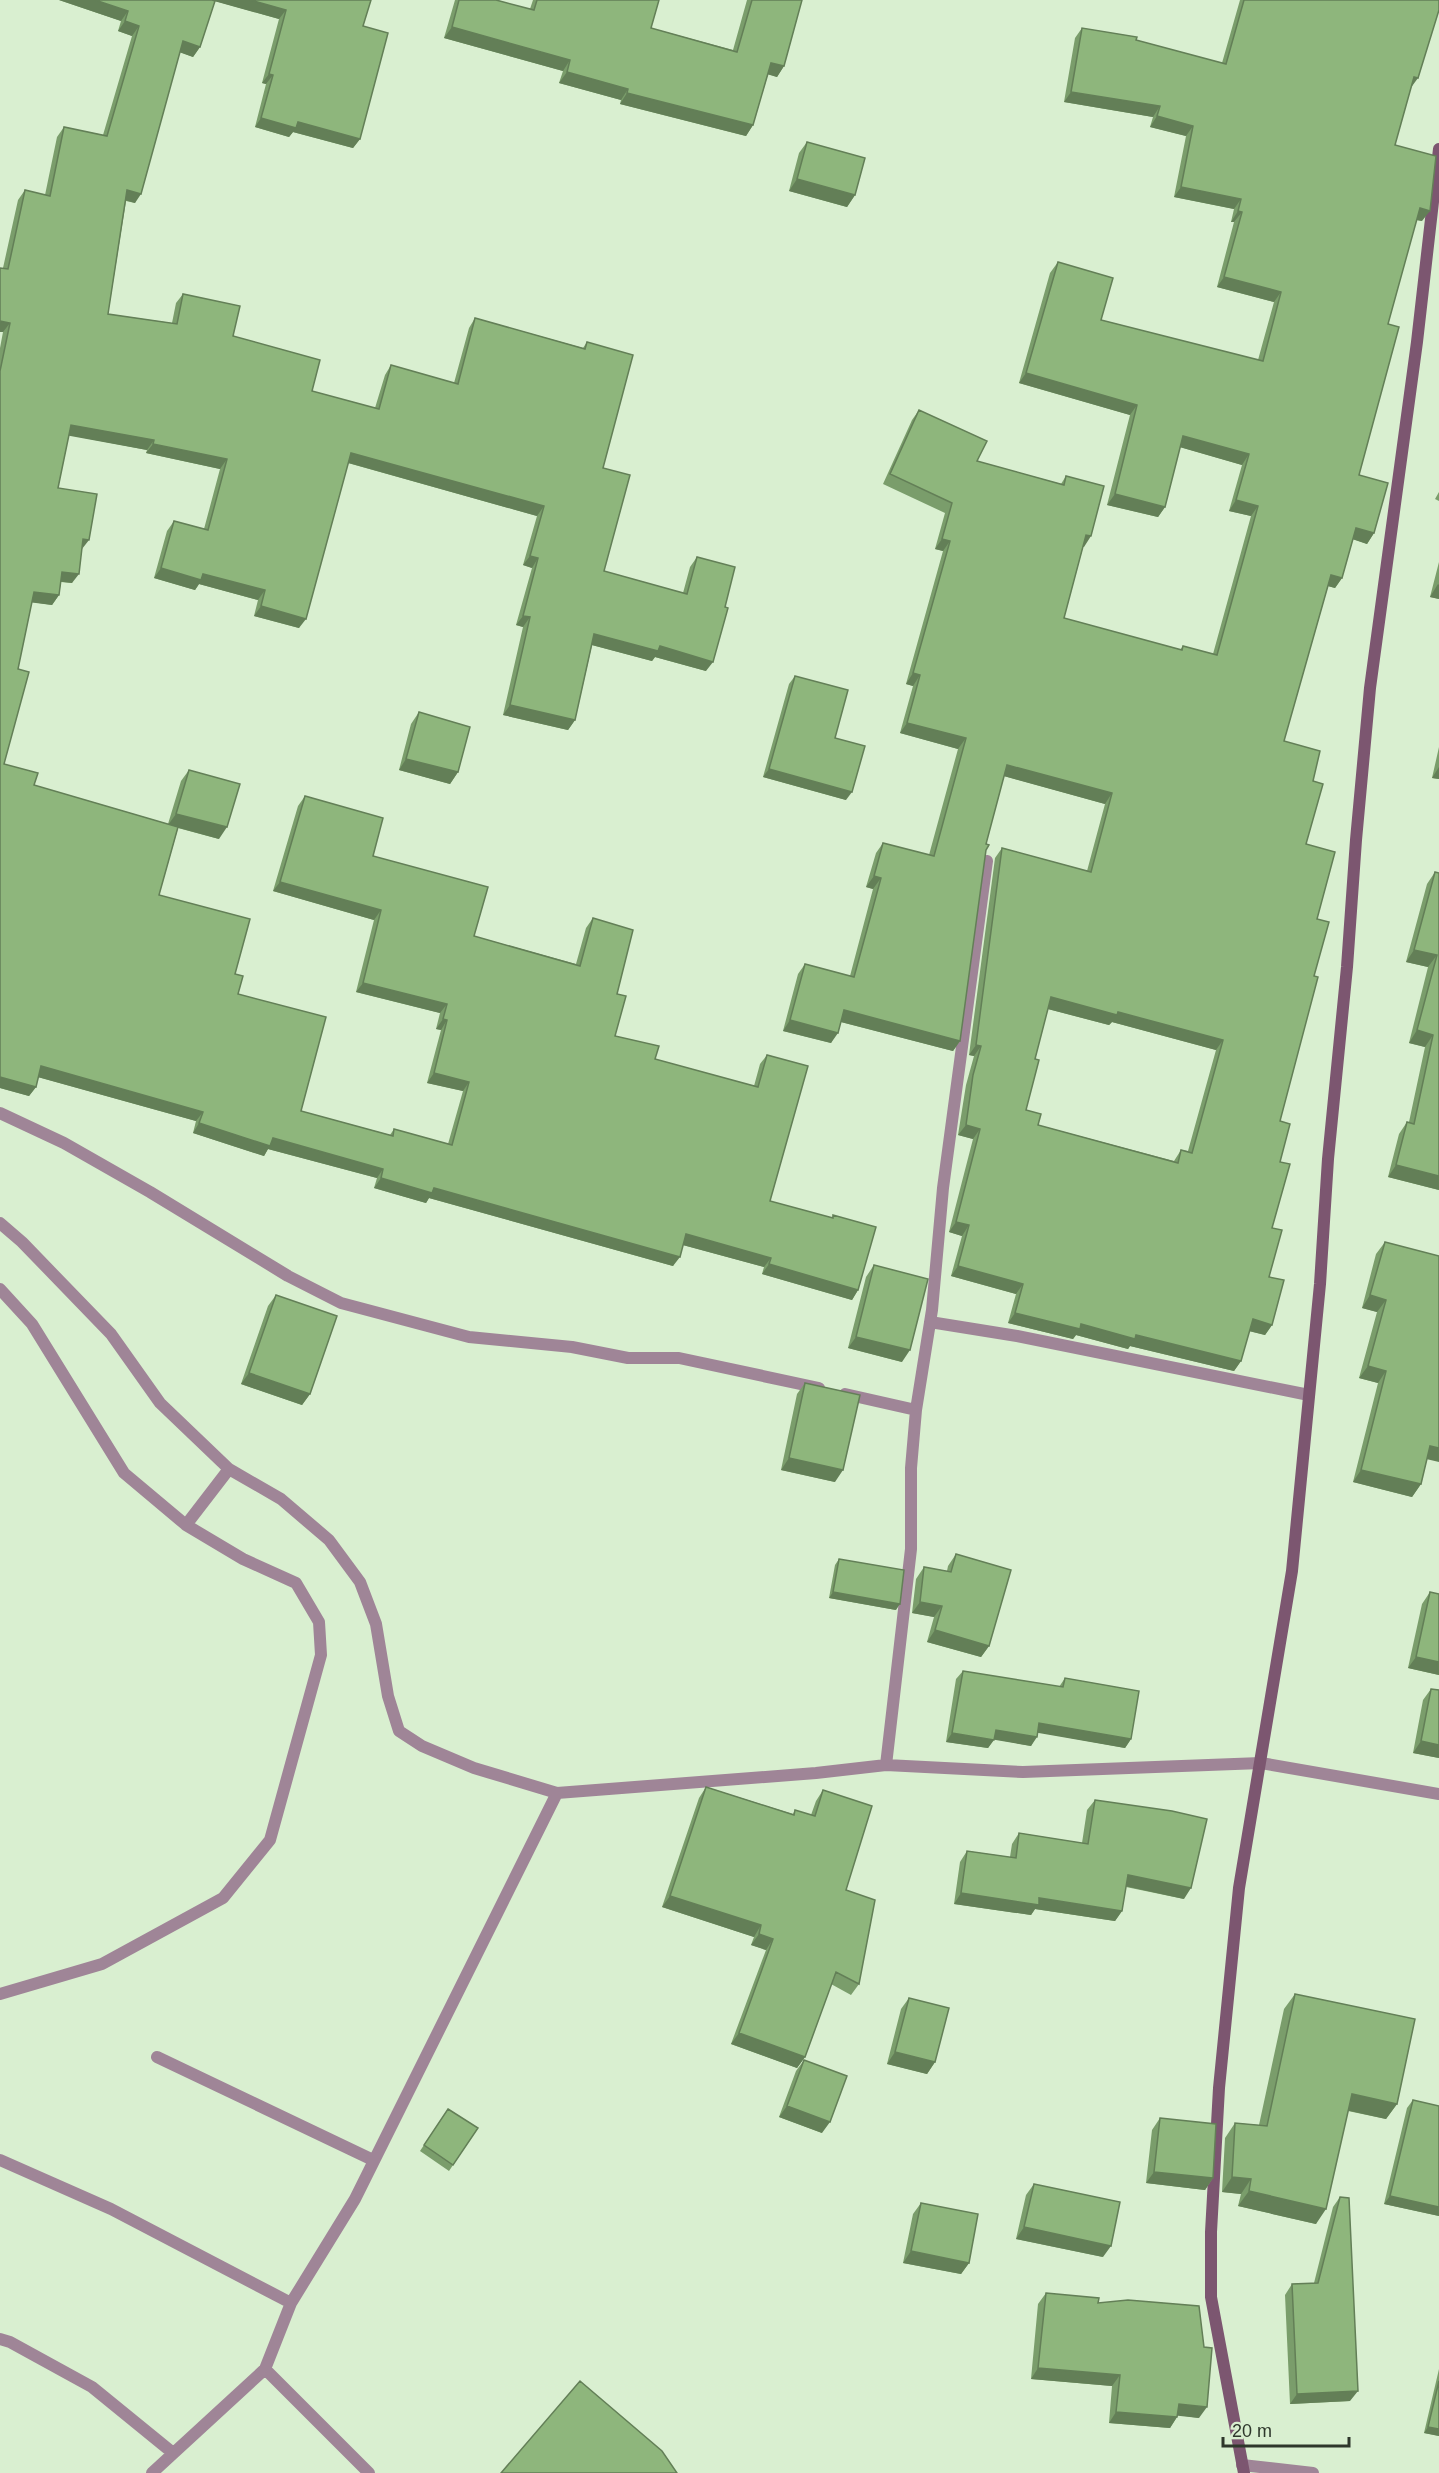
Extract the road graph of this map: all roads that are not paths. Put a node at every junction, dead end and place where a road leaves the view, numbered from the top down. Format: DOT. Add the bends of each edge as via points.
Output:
graph roads {
  1 [pos="1439,149"];
  2 [pos="987,861"];
  3 [pos="0,1113"];
  4 [pos="0,1223"];
  5 [pos="0,1289"];
  6 [pos="930,1322"];
  7 [pos="1309,1395"];
  8 [pos="916,1410"];
  9 [pos="229,1469"];
  10 [pos="186,1526"];
  11 [pos="1261,1763"];
  12 [pos="886,1765"];
  13 [pos="557,1793"];
  14 [pos="1439,1794"];
  15 [pos="0,1994"];
  16 [pos="156,2057"];
  17 [pos="0,2160"];
  18 [pos="373,2160"];
  19 [pos="291,2303"];
  20 [pos="0,2339"];
  21 [pos="265,2369"];
  22 [pos="173,2453"];
  23 [pos="1243,2469"];
  24 [pos="153,2473"];
  25 [pos="369,2473"];
  26 [pos="1313,2473"];
  1 -- 7 [label="street" via="1370,688"];
  2 -- 6 [label="street" via="943,1188"];
  3 -- 8 [label="street" via="64,1143 288,1276 341,1303 469,1337 573,1347 628,1358 679,1358"];
  4 -- 9 [label="street" via="111,1334 160,1403"];
  5 -- 10 [label="street" via="32,1324 124,1473"];
  6 -- 7 [label="street"];
  6 -- 8 [label="street"];
  7 -- 11 [label="street" via="1292,1571"];
  8 -- 12 [label="street" via="911,1549"];
  9 -- 10 [label="street"];
  9 -- 13 [label="street" via="281,1499 321,1533 360,1582 376,1624 390,1705 399,1731 422,1746 474,1768"];
  10 -- 15 [label="street" via="243,1559 296,1583 319,1622 321,1655 270,1840 223,1898 102,1964"];
  11 -- 12 [label="street" via="1023,1772"];
  11 -- 14 [label="street"];
  11 -- 23 [label="street" via="1239,1888 1219,2088 1211,2232 1210,2297"];
  12 -- 13 [label="street"];
  13 -- 18 [label="street"];
  16 -- 18 [label="street"];
  17 -- 19 [label="street" via="111,2209"];
  18 -- 19 [label="street" via="355,2199"];
  19 -- 21 [label="street"];
  20 -- 22 [label="street" via="92,2387"];
  21 -- 22 [label="street"];
  21 -- 25 [label="street"];
  22 -- 24 [label="street"];
  23 -- 26 [label="street"];
}
